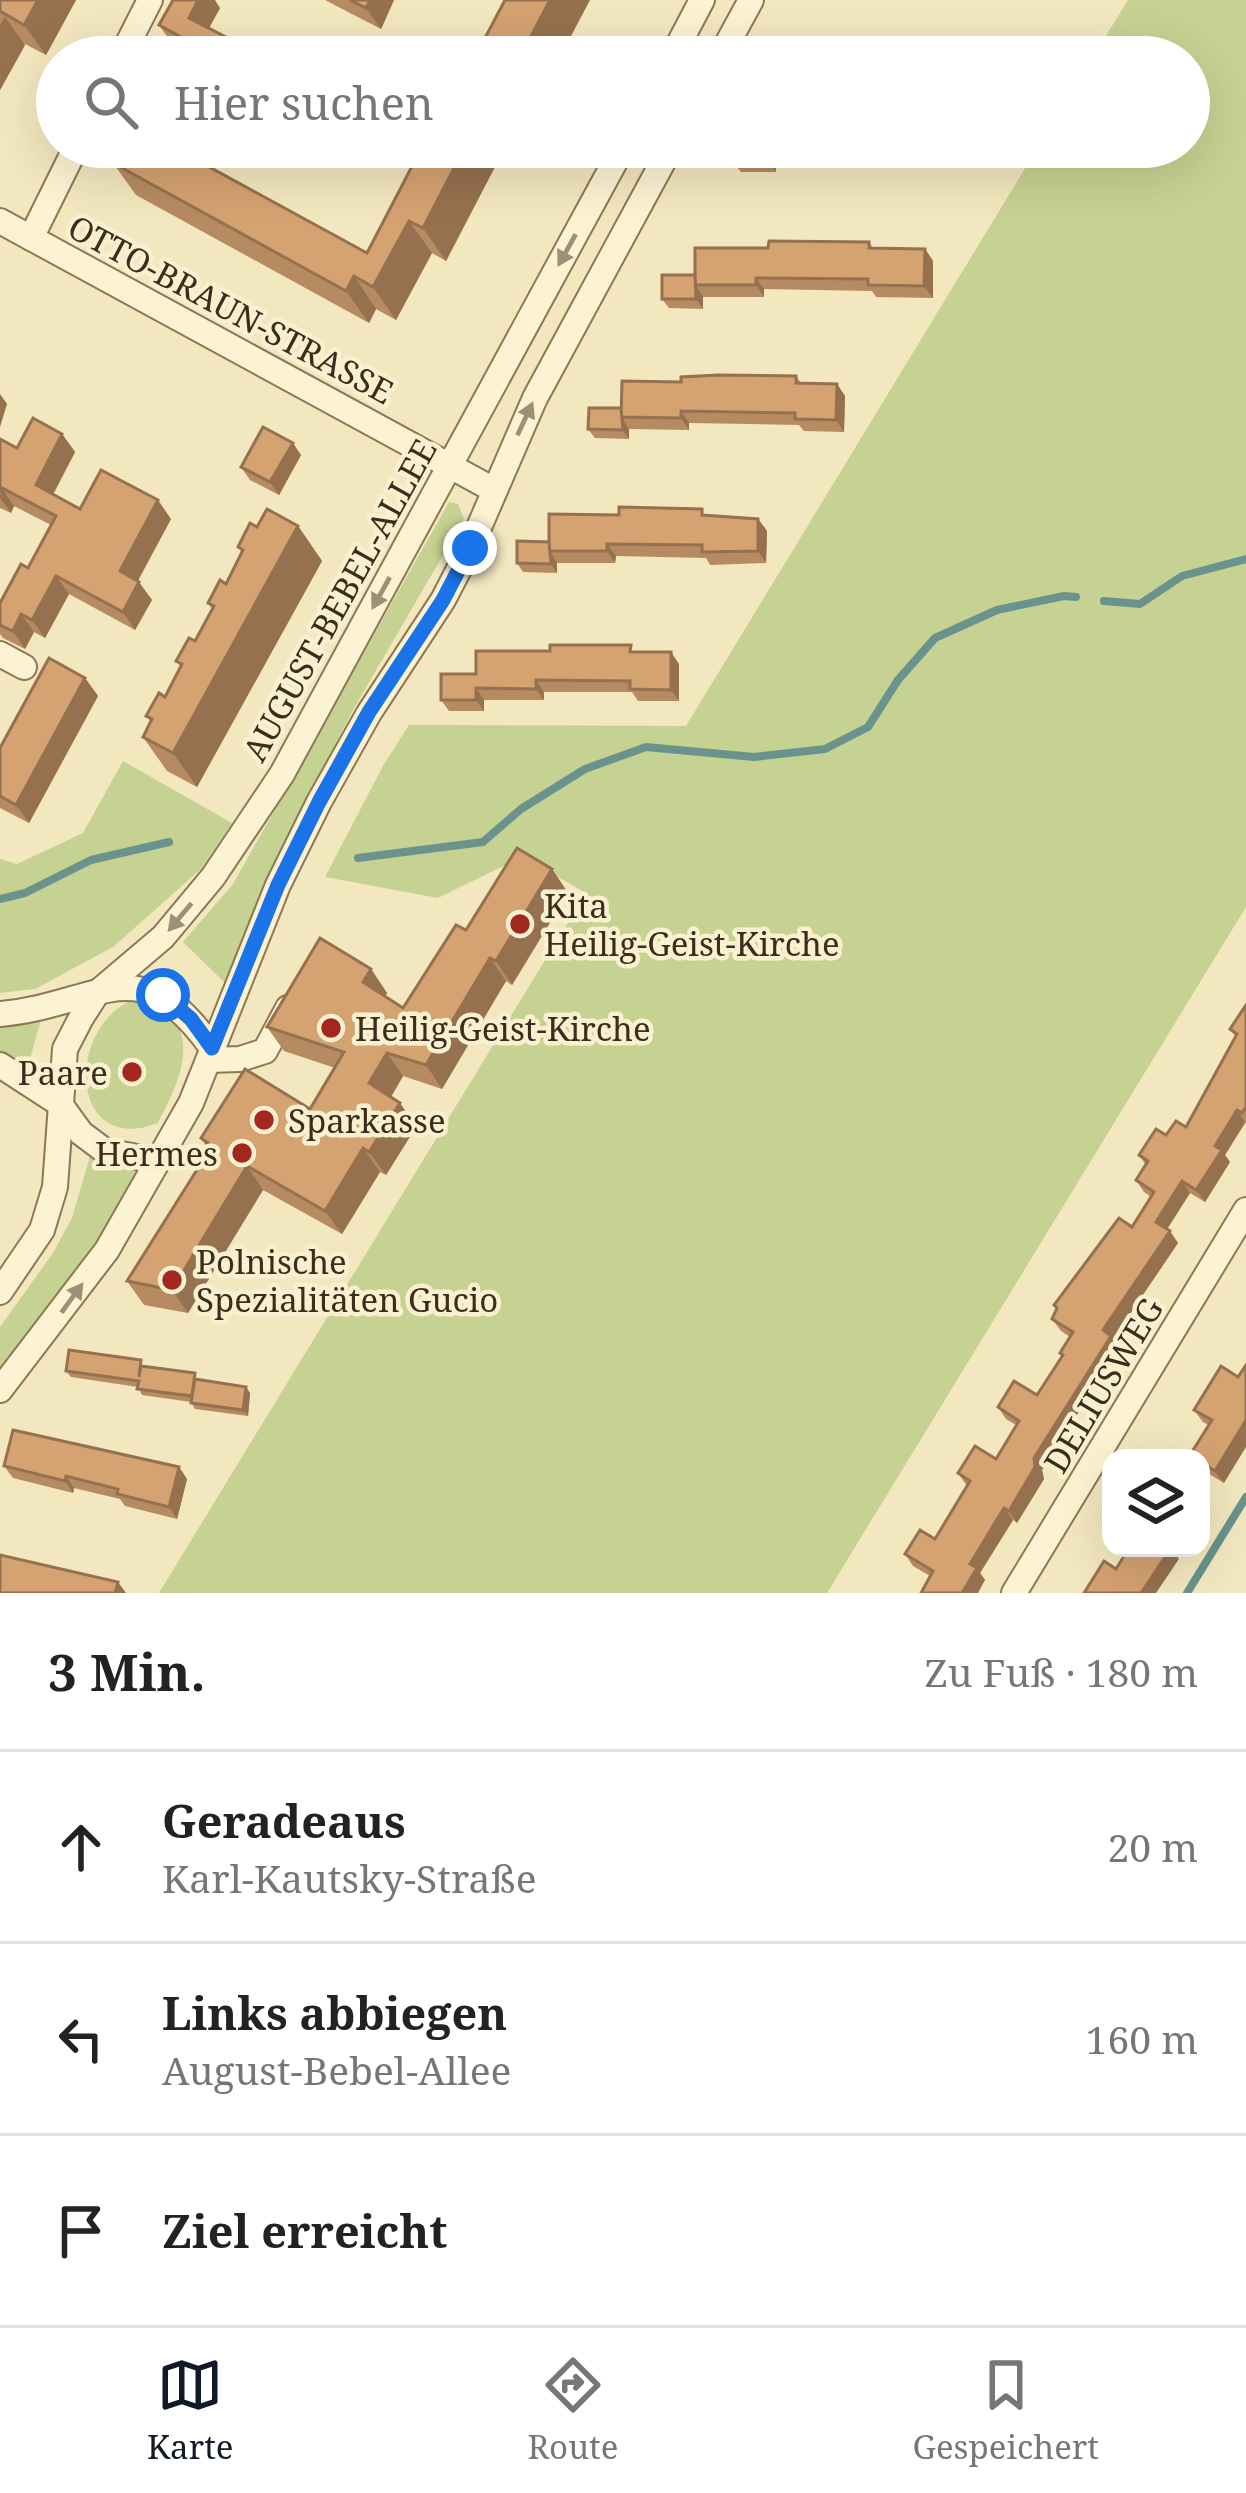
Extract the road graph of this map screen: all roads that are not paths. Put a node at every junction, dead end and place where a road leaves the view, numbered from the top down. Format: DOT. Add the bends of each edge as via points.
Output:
graph roads {
  1 [pos="150,0"];
  2 [pos="702,0"];
  3 [pos="751,0"];
  4 [pos="132,36"];
  5 [pos="682,36"];
  6 [pos="731,36"];
  7 [pos="66,168"];
  8 [pos="612,168"];
  9 [pos="660,168"];
  10 [pos="0,221"];
  11 [pos="31,238"];
  12 [pos="451,464"];
  13 [pos="494,490"];
  14 [pos="0,654"];
  15 [pos="24,667"];
  16 [pos="297,991"];
  17 [pos="97,993"];
  18 [pos="0,1014"];
  19 [pos="210,1054"];
  20 [pos="0,1065"];
  21 [pos="60,1104"];
  22 [pos="158,1161"];
  23 [pos="1246,1210"];
  24 [pos="0,1292"];
  25 [pos="0,1390"];
  26 [pos="1015,1593"];
  1 -- 4 [label="street"];
  2 -- 5 [label="street"];
  3 -- 6 [label="street"];
  7 -- 11 [label="street"];
  8 -- 12 [label="street, AUGUST-BEBEL-ALLEE, one-way"];
  13 -- 9 [label="street, one-way"];
  10 -- 11 [label="street, OTTO-BRAUN-STRASSE"];
  11 -- 12 [label="street, OTTO-BRAUN-STRASSE"];
  12 -- 13 [label="street, OTTO-BRAUN-STRASSE"];
  12 -- 17 [label="street, AUGUST-BEBEL-ALLEE, one-way" via="282,774 213,878 163,937"];
  13 -- 19 [label="street" via="443,600 319,802"];
  14 -- 15 [label="street"];
  16 -- 19 [label="street" via="265,1051 240,1059"];
  17 -- 18 [label="street"];
  17 -- 19 [label="street" via="138,986 163,995 191,1019"];
  17 -- 21 [label="street, AUGUST-BEBEL-ALLEE" via="65,1049"];
  19 -- 22 [label="street"];
  20 -- 21 [label="street"];
  21 -- 22 [label="street" via="105,1150"];
  21 -- 24 [label="street" via="55,1187 42,1230"];
  25 -- 22 [label="street, one-way" via="107,1250"];
  23 -- 26 [label="street, DELIUSWEG"];
}
